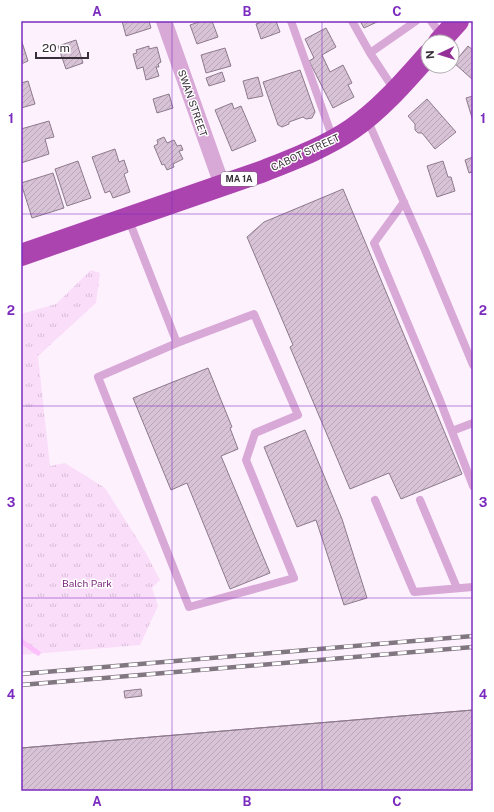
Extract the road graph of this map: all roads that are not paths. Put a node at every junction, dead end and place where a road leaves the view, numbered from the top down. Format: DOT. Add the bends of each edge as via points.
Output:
graph roads {
  1 [pos="164,21"];
  2 [pos="290,21"];
  3 [pos="352,21"];
  4 [pos="416,21"];
  5 [pos="458,21"];
  6 [pos="438,34"];
  7 [pos="370,53"];
  8 [pos="420,64"];
  9 [pos="396,92"];
  10 [pos="366,118"];
  11 [pos="334,140"];
  12 [pos="222,185"];
  13 [pos="404,202"];
  14 [pos="128,218"];
  15 [pos="21,253"];
  16 [pos="177,343"];
  17 [pos="473,365"];
  18 [pos="473,423"];
  19 [pos="452,431"];
  20 [pos="473,486"];
  21 [pos="375,500"];
  22 [pos="420,500"];
  23 [pos="473,587"];
  24 [pos="457,588"];
  1 -- 12 [label="street, SWAN STREET"];
  2 -- 11 [label="lane"];
  3 -- 7 [label="lane"];
  4 -- 7 [label="lane"];
  5 -- 6 [label="highway"];
  7 -- 9 [label="lane"];
  8 -- 9 [label="highway, CABOT STREET / MA 1A"];
  9 -- 10 [label="highway, CABOT STREET / MA 1A"];
  10 -- 11 [label="highway, CABOT STREET / MA 1A"];
  10 -- 13 [label="lane"];
  11 -- 12 [label="highway, CABOT STREET / MA 1A" via="287,162"];
  12 -- 14 [label="highway, CABOT STREET / MA 1A"];
  13 -- 17 [label="lane"];
  13 -- 19 [label="lane" via="374,243"];
  14 -- 15 [label="highway, CABOT STREET / MA 1A"];
  14 -- 16 [label="lane"];
  16 -- 16 [label="lane" via="98,377 189,607 294,578 246,460 255,432 298,416 254,314"];
  18 -- 19 [label="lane"];
  19 -- 20 [label="lane"];
  21 -- 24 [label="lane" via="414,592"];
  22 -- 24 [label="lane"];
  23 -- 24 [label="lane"];
}
